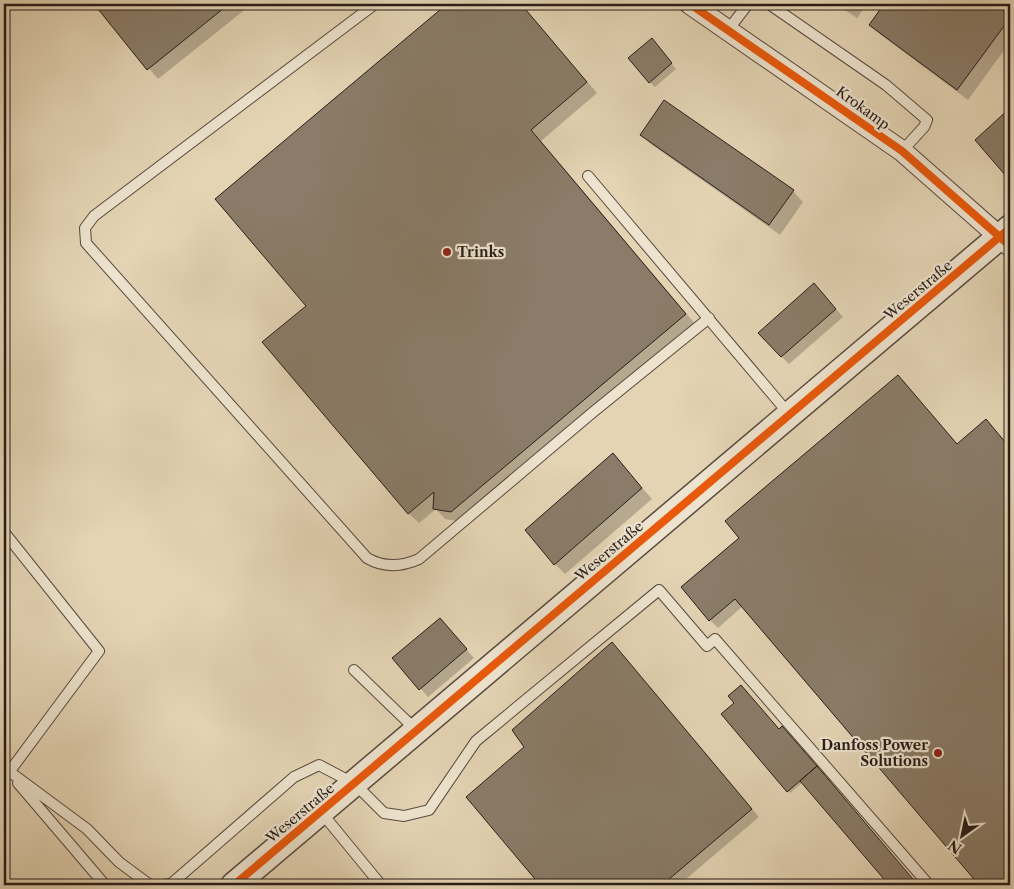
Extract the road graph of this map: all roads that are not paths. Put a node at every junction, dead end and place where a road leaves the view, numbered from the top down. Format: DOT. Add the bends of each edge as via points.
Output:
graph roads {
  1 [pos="375,4"];
  2 [pos="690,4"];
  3 [pos="748,4"];
  4 [pos="769,4"];
  5 [pos="728,30"];
  6 [pos="902,151"];
  7 [pos="588,176"];
  8 [pos="1007,237"];
  9 [pos="709,318"];
  10 [pos="790,414"];
  11 [pos="4,532"];
  12 [pos="354,670"];
  13 [pos="417,731"];
  14 [pos="7,776"];
  15 [pos="355,784"];
  16 [pos="321,812"];
  17 [pos="105,885"];
  18 [pos="150,885"];
  19 [pos="162,885"];
  20 [pos="234,885"];
  21 [pos="381,885"];
  22 [pos="928,885"];
  1 -- 9 [label="lane" via="94,216 85,228 86,243 367,558 378,565 392,566 419,559"];
  2 -- 5 [label="street, Krokamp"];
  3 -- 5 [label="lane"];
  4 -- 6 [label="lane" via="922,113 927,120 924,127"];
  5 -- 6 [label="street, Krokamp"];
  6 -- 8 [label="street, Krokamp"];
  7 -- 9 [label="lane"];
  8 -- 10 [label="street, Weserstraße"];
  9 -- 10 [label="lane"];
  10 -- 13 [label="street, Weserstraße"];
  11 -- 14 [label="lane" via="99,651"];
  12 -- 13 [label="lane"];
  13 -- 15 [label="street, Weserstraße"];
  14 -- 17 [label="lane"];
  14 -- 18 [label="lane" via="87,829 119,862"];
  15 -- 16 [label="street, Weserstraße"];
  15 -- 19 [label="lane" via="319,765 294,777 171,884"];
  15 -- 22 [label="lane" via="384,813 404,816 429,810 476,741 659,590 707,646 715,639"];
  16 -- 20 [label="street, Weserstraße"];
  16 -- 21 [label="lane"];
}
